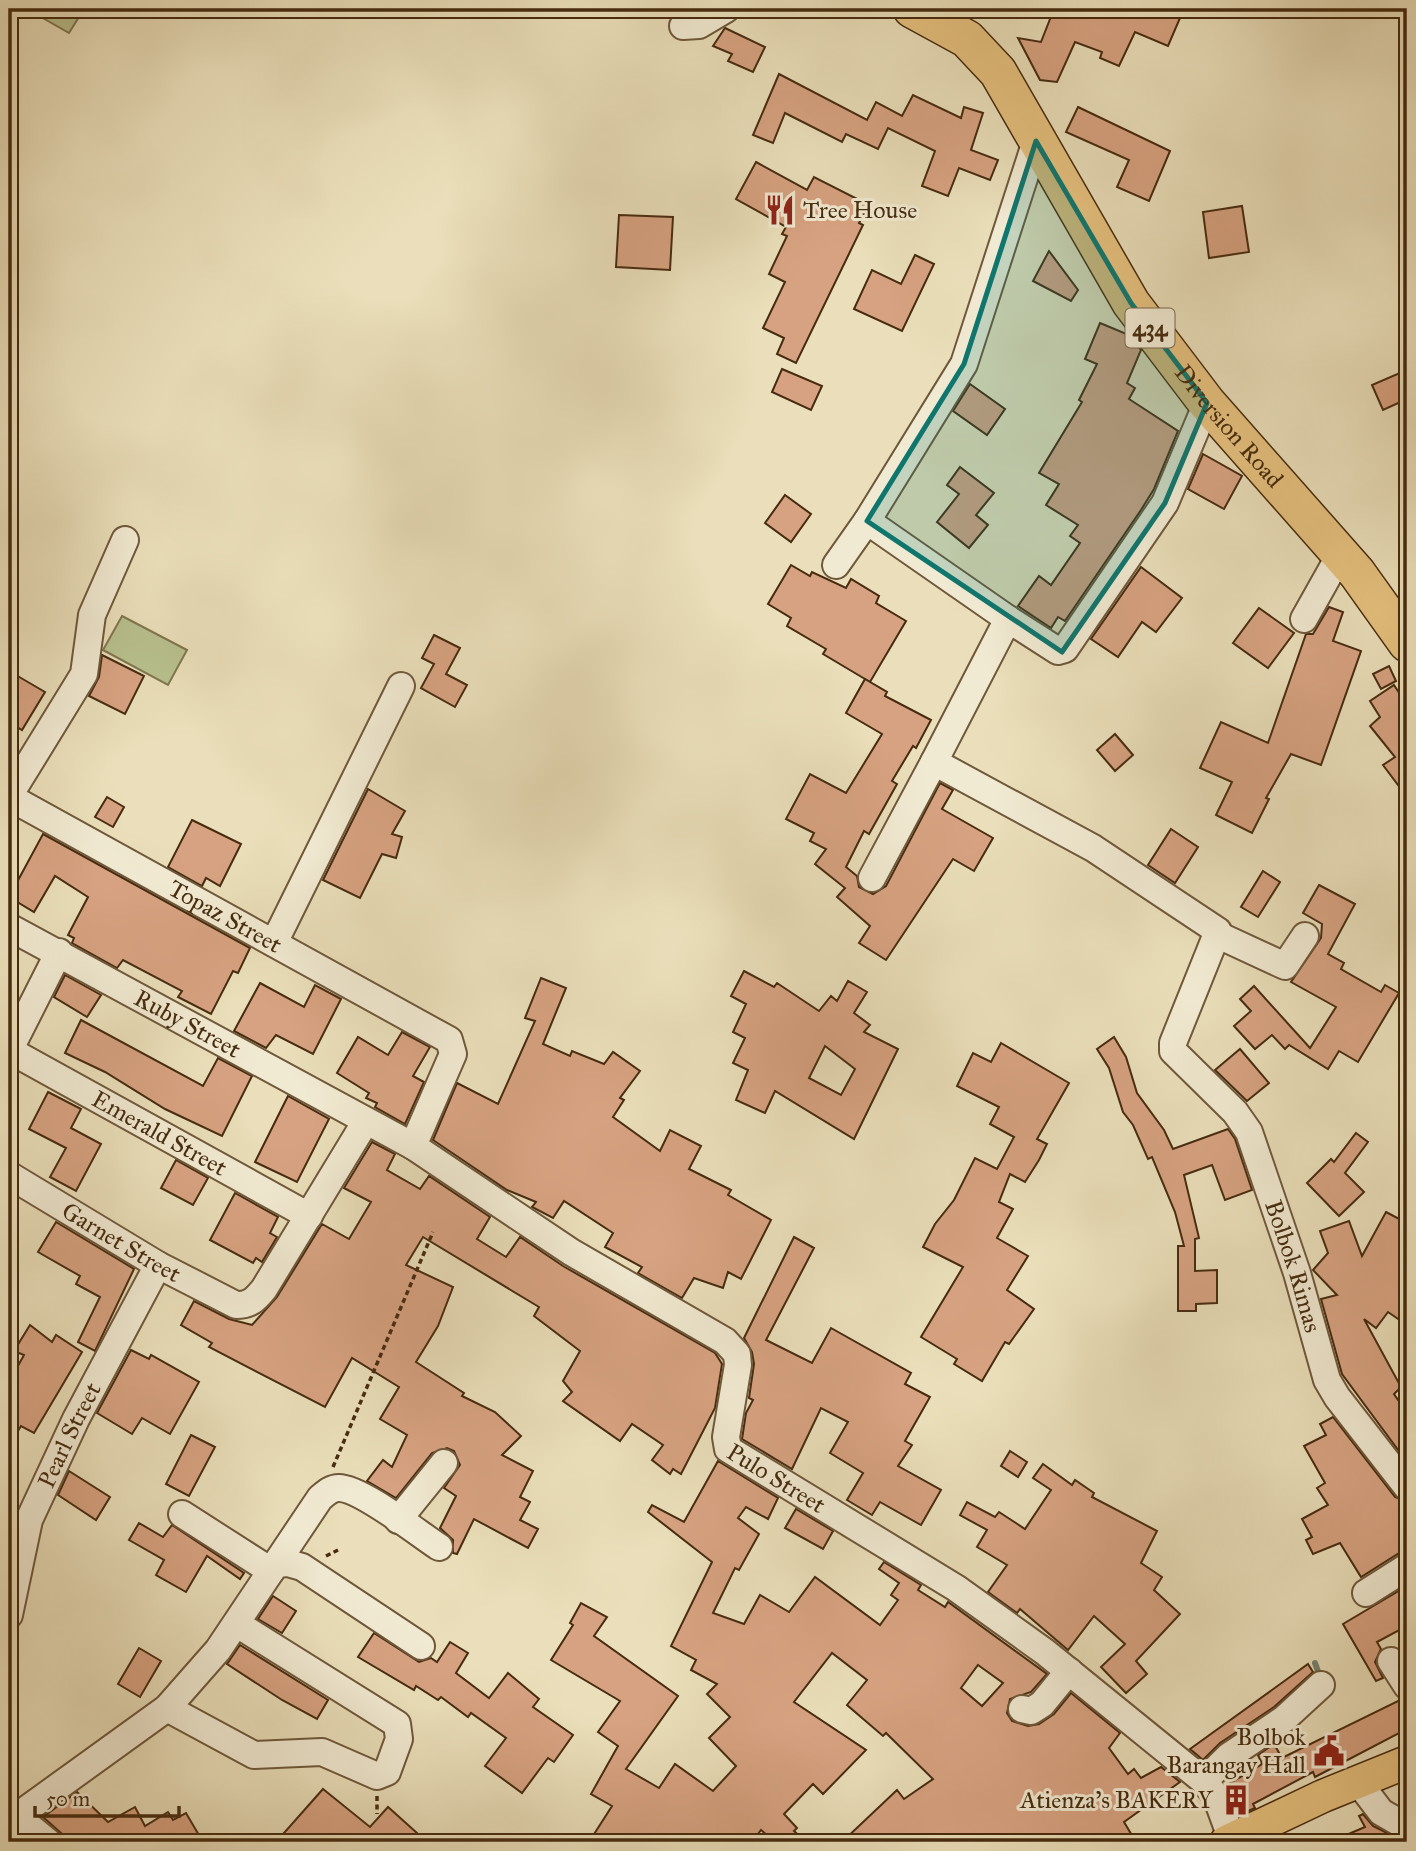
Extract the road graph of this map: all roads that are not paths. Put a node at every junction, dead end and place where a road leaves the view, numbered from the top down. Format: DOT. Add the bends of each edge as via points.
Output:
graph roads {
  1 [pos="726,9"];
  2 [pos="912,9"];
  3 [pos="683,26"];
  4 [pos="1036,141"];
  5 [pos="1207,402"];
  6 [pos="867,521"];
  7 [pos="124,540"];
  8 [pos="1341,553"];
  9 [pos="836,565"];
  10 [pos="1008,619"];
  11 [pos="1304,619"];
  12 [pos="1404,631"];
  13 [pos="401,687"];
  14 [pos="934,762"];
  15 [pos="9,796"];
  16 [pos="872,878"];
  17 [pos="9,927"];
  18 [pos="1218,935"];
  19 [pos="1305,936"];
  20 [pos="274,943"];
  21 [pos="59,952"];
  22 [pos="9,1051"];
  23 [pos="366,1121"];
  24 [pos="412,1146"];
  25 [pos="9,1175"];
  26 [pos="309,1216"];
  27 [pos="158,1265"];
  28 [pos="444,1463"];
  29 [pos="1407,1487"];
  30 [pos="182,1514"];
  31 [pos="398,1520"];
  32 [pos="439,1547"];
  33 [pos="273,1567"];
  34 [pos="1407,1567"];
  35 [pos="1366,1593"];
  36 [pos="9,1615"];
  37 [pos="237,1624"];
  38 [pos="421,1646"];
  39 [pos="1391,1661"];
  40 [pos="1069,1671"];
  41 [pos="1321,1685"];
  42 [pos="1407,1686"];
  43 [pos="167,1708"];
  44 [pos="1022,1709"];
  45 [pos="1407,1762"];
  46 [pos="1204,1781"];
  47 [pos="1359,1783"];
  48 [pos="12,1814"];
  49 [pos="1407,1827"];
  50 [pos="1229,1841"];
  51 [pos="48,1842"];
  1 -- 3 [label="street" via="699,25"];
  2 -- 4 [label="highway, Diversion Road / 434" via="978,48 998,72"];
  4 -- 5 [label="highway, Diversion Road / 434" via="1131,303"];
  4 -- 6 [label="street" via="964,364"];
  5 -- 8 [label="highway, Diversion Road / 434"];
  5 -- 10 [label="street" via="1165,503 1065,649 1058,651"];
  6 -- 9 [label="street"];
  6 -- 10 [label="street"];
  7 -- 15 [label="street" via="92,615 84,674"];
  8 -- 11 [label="street"];
  8 -- 12 [label="highway, Diversion Road / 434"];
  10 -- 14 [label="street"];
  13 -- 20 [label="street"];
  14 -- 16 [label="street"];
  14 -- 18 [label="street" via="1093,848 1215,928"];
  15 -- 20 [label="street, Topaz Street"];
  17 -- 21 [label="street, Ruby Street"];
  18 -- 19 [label="street" via="1285,966"];
  18 -- 29 [label="street, Bolbok Rimas" via="1173,1051 1249,1132 1294,1261 1327,1380"];
  20 -- 24 [label="street, Topaz Street" via="449,1040 453,1054"];
  21 -- 22 [label="street"];
  21 -- 23 [label="street, Ruby Street"];
  22 -- 26 [label="street, Emerald Street"];
  23 -- 24 [label="street, Pulo Street"];
  23 -- 26 [label="street"];
  24 -- 40 [label="street, Pulo Street" via="571,1252 725,1341 737,1354 738,1365 726,1437 734,1455 956,1588"];
  25 -- 27 [label="street, Garnet Street"];
  26 -- 27 [label="street, Garnet Street" via="259,1296 246,1305 236,1305"];
  27 -- 36 [label="street, Pearl Street" via="76,1419 29,1520"];
  28 -- 31 [label="street"];
  30 -- 33 [label="street"];
  31 -- 32 [label="street"];
  31 -- 33 [label="street" via="370,1500 354,1504 318,1501"];
  33 -- 37 [label="street"];
  33 -- 38 [label="street" via="288,1563 302,1567"];
  34 -- 35 [label="street"];
  37 -- 43 [label="street"];
  37 -- 43 [label="street" via="397,1724 399,1740 387,1772 377,1776 322,1752 254,1755"];
  39 -- 42 [label="street"];
  40 -- 44 [label="street" via="1042,1704 1031,1711"];
  40 -- 46 [label="street, Pulo Street"];
  41 -- 46 [label="street"];
  43 -- 48 [label="street"];
  45 -- 47 [label="main road"];
  46 -- 50 [label="street, Pulo Street" via="1216,1796"];
  47 -- 49 [label="street" via="1381,1812"];
  47 -- 50 [label="main road"];
  48 -- 51 [label="street"];
}
